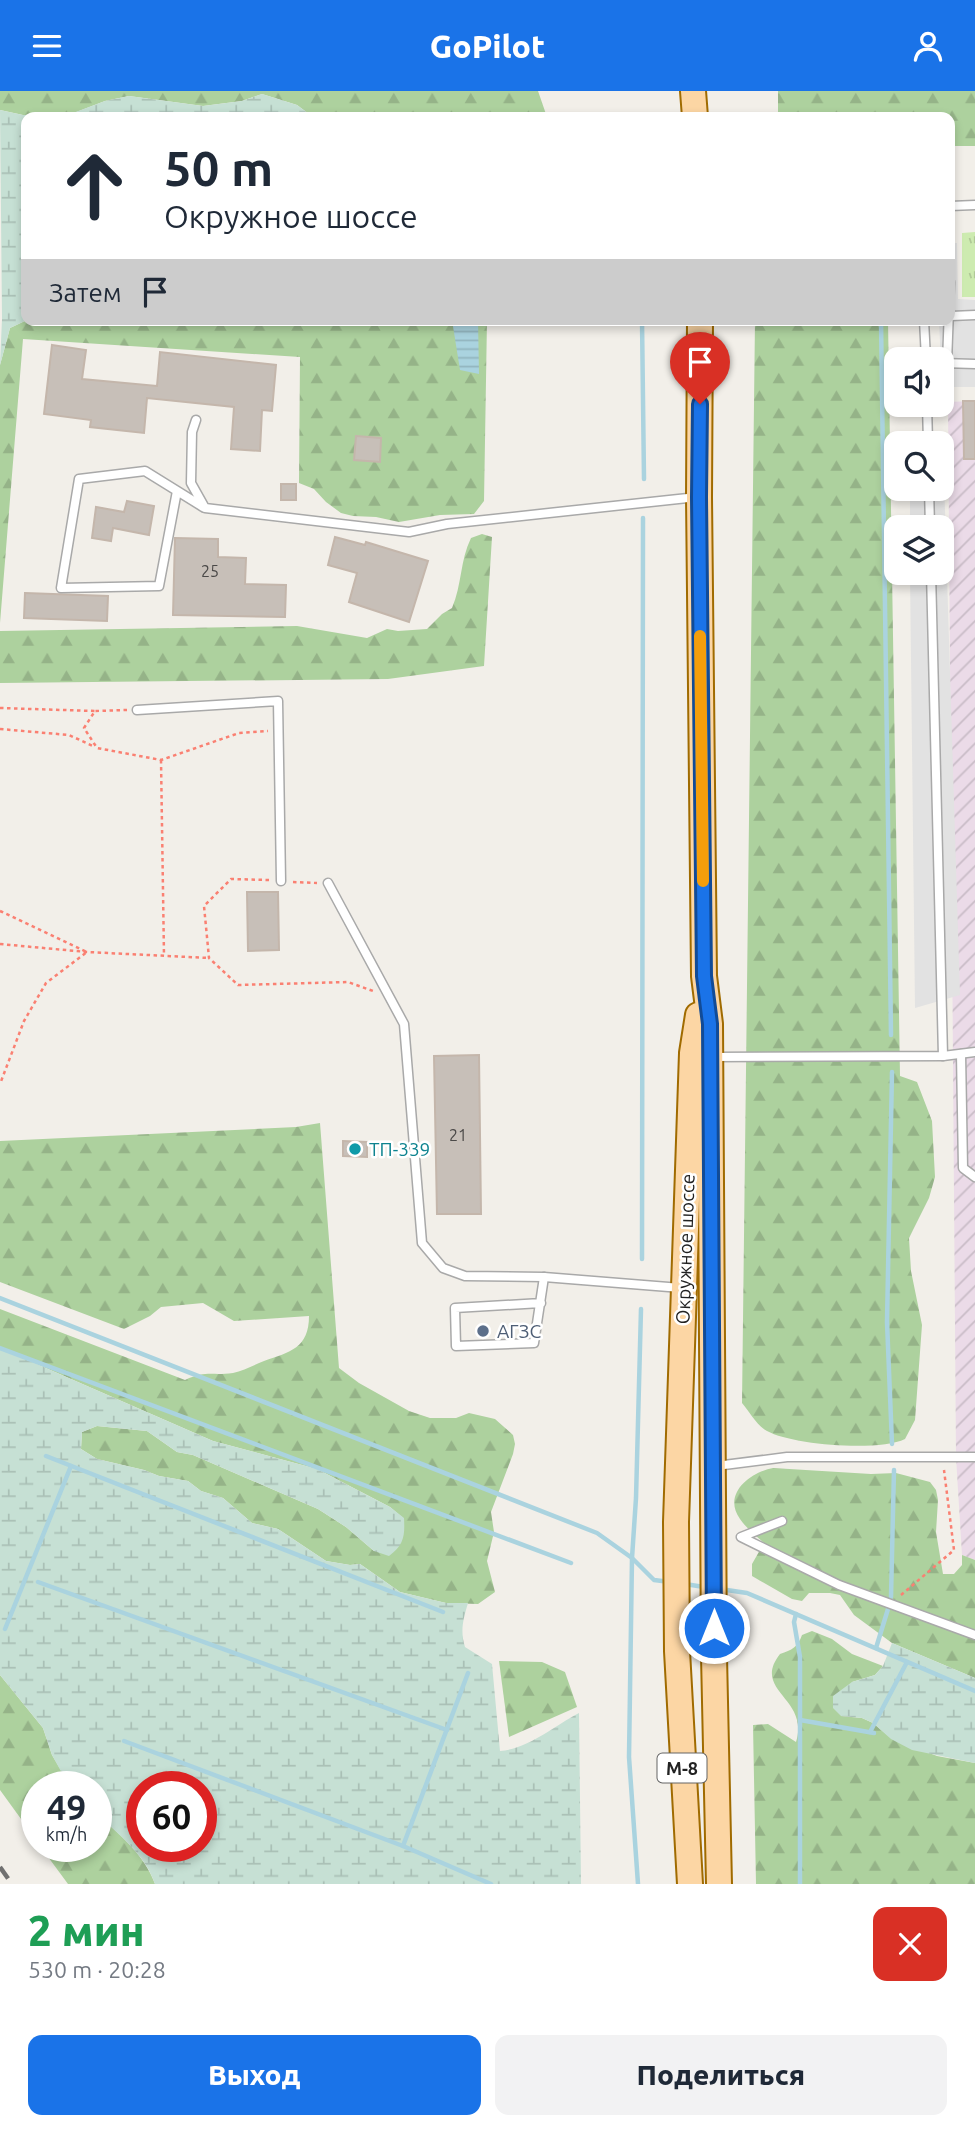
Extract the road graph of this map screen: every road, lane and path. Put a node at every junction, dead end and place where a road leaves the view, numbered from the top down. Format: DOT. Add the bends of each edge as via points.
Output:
graph roads {
  1 [pos="694,91"];
  2 [pos="695,112"];
  3 [pos="975,205"];
  4 [pos="955,206"];
  5 [pos="975,315"];
  6 [pos="955,316"];
  7 [pos="700,326"];
  8 [pos="924,326"];
  9 [pos="950,326"];
  10 [pos="925,347"];
  11 [pos="946,347"];
  12 [pos="954,363"];
  13 [pos="975,364"];
  14 [pos="196,420"];
  15 [pos="177,491"];
  16 [pos="699,497"];
  17 [pos="205,508"];
  18 [pos="931,585"];
  19 [pos="0,708"];
  20 [pos="137,710"];
  21 [pos="95,711"];
  22 [pos="0,729"];
  23 [pos="279,730"];
  24 [pos="97,748"];
  25 [pos="161,760"];
  26 [pos="281,881"];
  27 [pos="328,883"];
  28 [pos="0,911"];
  29 [pos="0,944"];
  30 [pos="87,952"];
  31 [pos="164,956"];
  32 [pos="209,958"];
  33 [pos="704,976"];
  34 [pos="389,997"];
  35 [pos="975,1052"];
  36 [pos="961,1054"];
  37 [pos="943,1056"];
  38 [pos="710,1057"];
  39 [pos="0,1084"];
  40 [pos="975,1177"];
  41 [pos="544,1277"];
  42 [pos="683,1288"];
  43 [pos="541,1303"];
  44 [pos="940,1457"];
  45 [pos="975,1457"];
  46 [pos="713,1466"];
  47 [pos="782,1521"];
  48 [pos="890,1604"];
  49 [pos="975,1635"];
  50 [pos="690,1884"];
  51 [pos="719,1884"];
  1 -- 2 [label="main road"];
  3 -- 4 [label="lane"];
  5 -- 6 [label="lane"];
  7 -- 16 [label="main road, Окружное шоссе / М-8"];
  8 -- 10 [label="lane"];
  9 -- 11 [label="lane"];
  12 -- 13 [label="lane"];
  14 -- 17 [label="lane" via="191,483"];
  15 -- 15 [label="lane" via="145,471 79,479 61,588 159,586"];
  15 -- 17 [label="lane"];
  16 -- 17 [label="lane" via="409,531"];
  16 -- 33 [label="main road, Окружное шоссе / М-8"];
  18 -- 37 [label="lane"];
  19 -- 21 [label="path"];
  20 -- 21 [label="path"];
  20 -- 23 [label="lane" via="278,701"];
  21 -- 24 [label="path" via="84,728"];
  22 -- 24 [label="path" via="68,735"];
  23 -- 25 [label="path" via="239,733"];
  23 -- 26 [label="lane"];
  24 -- 25 [label="path"];
  25 -- 31 [label="path"];
  26 -- 27 [label="path"];
  26 -- 32 [label="path" via="231,879 204,906"];
  27 -- 34 [label="lane"];
  28 -- 30 [label="path"];
  29 -- 30 [label="path"];
  30 -- 31 [label="path"];
  30 -- 39 [label="path" via="46,983 24,1021"];
  31 -- 32 [label="path"];
  32 -- 34 [label="path" via="238,985 348,982"];
  33 -- 38 [label="main road, Окружное шоссе / М-8"];
  33 -- 42 [label="main road, Окружное шоссе / М-8" via="692,1053"];
  34 -- 41 [label="lane" via="404,1024 422,1243 443,1268 465,1276"];
  35 -- 36 [label="lane"];
  36 -- 37 [label="lane"];
  36 -- 40 [label="lane" via="963,1168"];
  37 -- 38 [label="lane"];
  38 -- 46 [label="main road, Окружное шоссе / М-8"];
  41 -- 42 [label="lane"];
  41 -- 43 [label="lane"];
  42 -- 50 [label="main road, Окружное шоссе / М-8" via="677,1651"];
  43 -- 43 [label="lane" via="455,1308 456,1346 534,1343"];
  44 -- 45 [label="lane"];
  44 -- 46 [label="lane" via="787,1457"];
  44 -- 48 [label="path" via="954,1551"];
  46 -- 51 [label="main road, Окружное шоссе / М-8"];
  47 -- 48 [label="lane" via="741,1538"];
  48 -- 49 [label="lane"];
}
